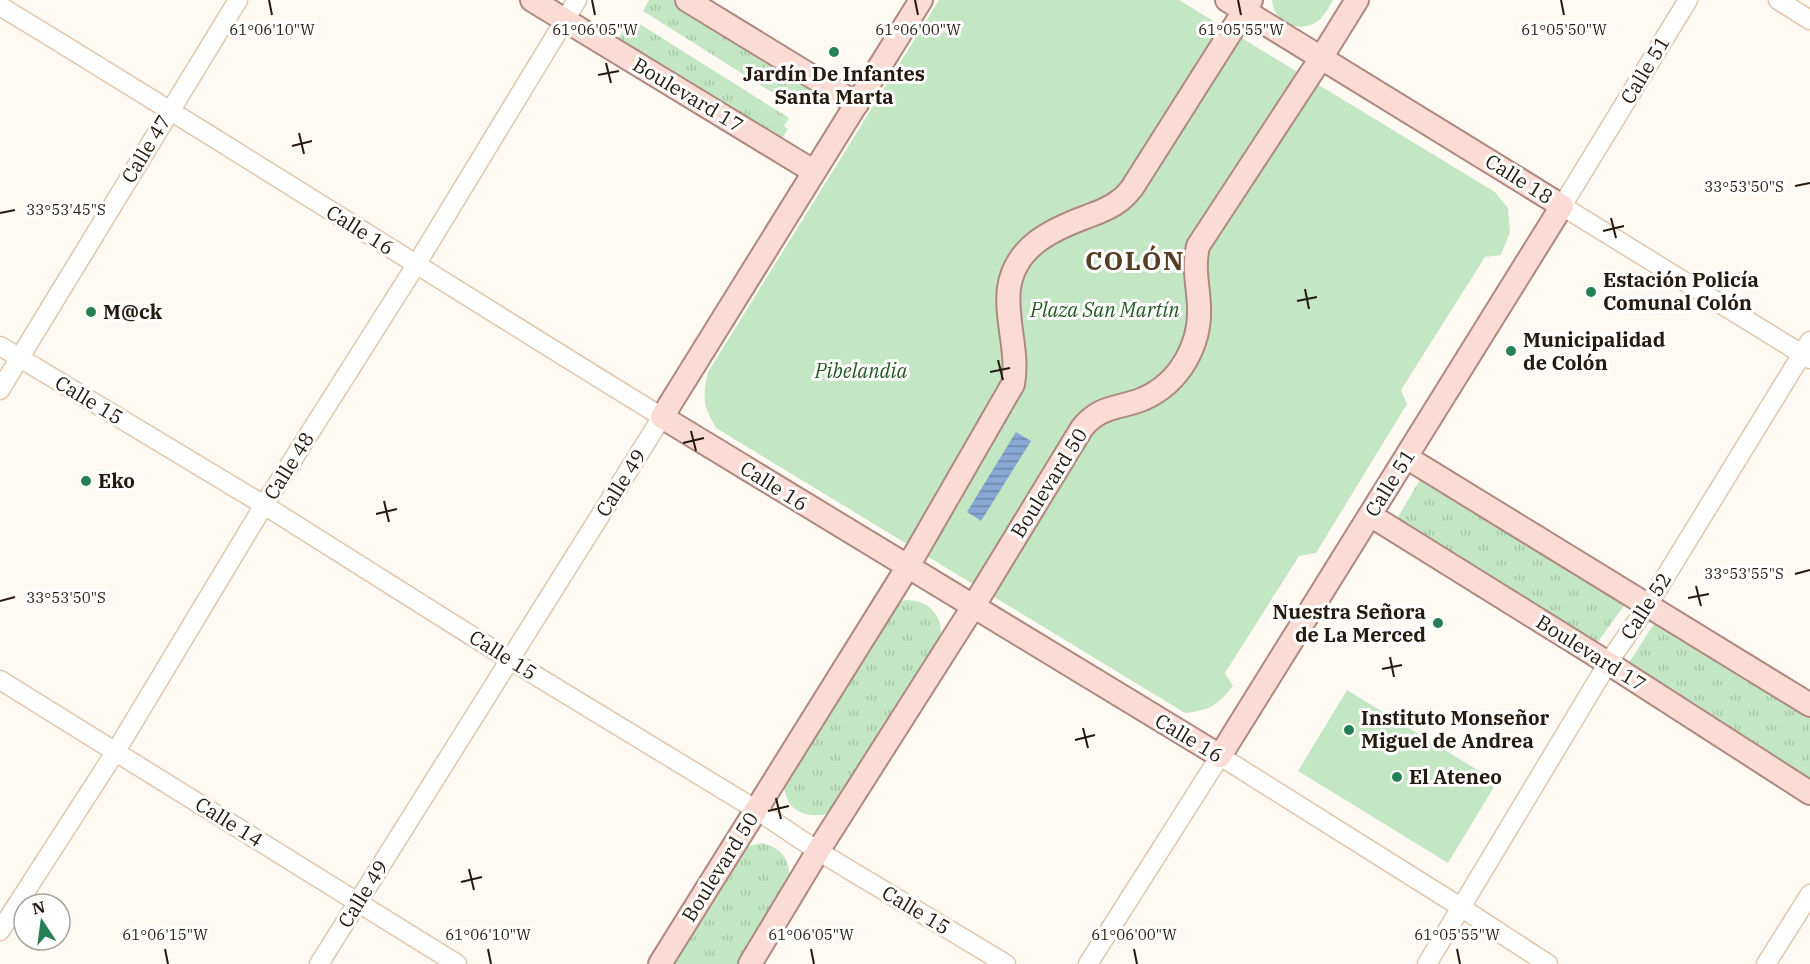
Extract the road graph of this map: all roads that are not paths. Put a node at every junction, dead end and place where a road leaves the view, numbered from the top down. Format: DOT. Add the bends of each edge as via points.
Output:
graph roads {
  1 [pos="238,0"];
  2 [pos="532,0"];
  3 [pos="577,0"];
  4 [pos="687,0"];
  5 [pos="921,0"];
  6 [pos="1357,0"];
  7 [pos="1688,0"];
  8 [pos="1778,0"];
  9 [pos="1241,4"];
  10 [pos="0,6"];
  11 [pos="564,20"];
  12 [pos="1810,20"];
  13 [pos="1321,58"];
  14 [pos="857,104"];
  15 [pos="170,109"];
  16 [pos="813,171"];
  17 [pos="1562,206"];
  18 [pos="416,265"];
  19 [pos="0,346"];
  20 [pos="1807,352"];
  21 [pos="20,358"];
  22 [pos="0,390"];
  23 [pos="662,417"];
  24 [pos="1406,457"];
  25 [pos="264,506"];
  26 [pos="1370,515"];
  27 [pos="907,568"];
  28 [pos="1648,605"];
  29 [pos="973,607"];
  30 [pos="510,660"];
  31 [pos="1608,663"];
  32 [pos="0,680"];
  33 [pos="1810,705"];
  34 [pos="116,751"];
  35 [pos="1220,756"];
  36 [pos="1810,794"];
  37 [pos="755,809"];
  38 [pos="818,851"];
  39 [pos="1810,894"];
  40 [pos="357,902"];
  41 [pos="1462,908"];
  42 [pos="0,931"];
  43 [pos="319,964"];
  44 [pos="457,964"];
  45 [pos="660,964"];
  46 [pos="750,964"];
  47 [pos="1006,964"];
  48 [pos="1088,964"];
  49 [pos="1427,964"];
  50 [pos="1548,964"];
  51 [pos="1766,964"];
  1 -- 15 [label="street, Calle 47"];
  2 -- 11 [label="main road, Boulevard 17"];
  3 -- 11 [label="street, Calle 48"];
  4 -- 14 [label="main road"];
  5 -- 14 [label="main road, Calle 49"];
  6 -- 13 [label="main road, Boulevard 50"];
  7 -- 17 [label="street, Calle 51"];
  8 -- 12 [label="street"];
  9 -- 13 [label="main road, Calle 18"];
  9 -- 27 [label="main road, Boulevard 50" via="1132,188 1119,202 1060,227 1037,240 1022,255 1009,290 1016,358 1013,384"];
  10 -- 15 [label="street, Calle 16"];
  11 -- 16 [label="main road, Boulevard 17"];
  11 -- 18 [label="street, Calle 48"];
  13 -- 17 [label="main road, Calle 18"];
  13 -- 29 [label="main road, Boulevard 50" via="1198,246 1194,262 1199,325 1193,347 1179,372 1165,386 1092,417 1082,428"];
  14 -- 16 [label="main road, Calle 49"];
  15 -- 18 [label="street, Calle 16"];
  15 -- 21 [label="street, Calle 47"];
  16 -- 23 [label="main road, Calle 49"];
  17 -- 20 [label="street, Calle 18"];
  17 -- 24 [label="main road, Calle 51"];
  18 -- 23 [label="street, Calle 16"];
  18 -- 25 [label="street, Calle 48"];
  19 -- 21 [label="street, Calle 15"];
  20 -- 28 [label="street, Calle 52"];
  21 -- 22 [label="street, Calle 47"];
  21 -- 25 [label="street, Calle 15"];
  23 -- 27 [label="main road, Calle 16"];
  23 -- 30 [label="street, Calle 49"];
  24 -- 26 [label="main road, Calle 51"];
  24 -- 28 [label="main road"];
  25 -- 30 [label="street, Calle 15"];
  25 -- 34 [label="street, Calle 48"];
  26 -- 31 [label="main road, Boulevard 17"];
  26 -- 35 [label="main road, Calle 51"];
  27 -- 29 [label="main road, Calle 16"];
  27 -- 37 [label="main road, Boulevard 50"];
  28 -- 31 [label="street, Calle 52"];
  28 -- 33 [label="main road"];
  29 -- 35 [label="main road, Calle 16"];
  29 -- 38 [label="main road, Boulevard 50"];
  30 -- 37 [label="street, Calle 15"];
  30 -- 40 [label="street, Calle 49"];
  31 -- 36 [label="main road, Boulevard 17"];
  31 -- 41 [label="street, Calle 52"];
  32 -- 34 [label="street, Calle 14"];
  34 -- 40 [label="street, Calle 14"];
  34 -- 42 [label="street, Calle 48"];
  35 -- 41 [label="street, Calle 16"];
  35 -- 48 [label="street, Calle 51"];
  37 -- 38 [label="street, Calle 15"];
  37 -- 45 [label="main road, Boulevard 50"];
  38 -- 46 [label="main road, Boulevard 50"];
  38 -- 47 [label="street, Calle 15"];
  39 -- 51 [label="street"];
  40 -- 43 [label="street, Calle 49"];
  40 -- 44 [label="street, Calle 14"];
  41 -- 49 [label="street, Calle 52"];
  41 -- 50 [label="street, Calle 16"];
}
